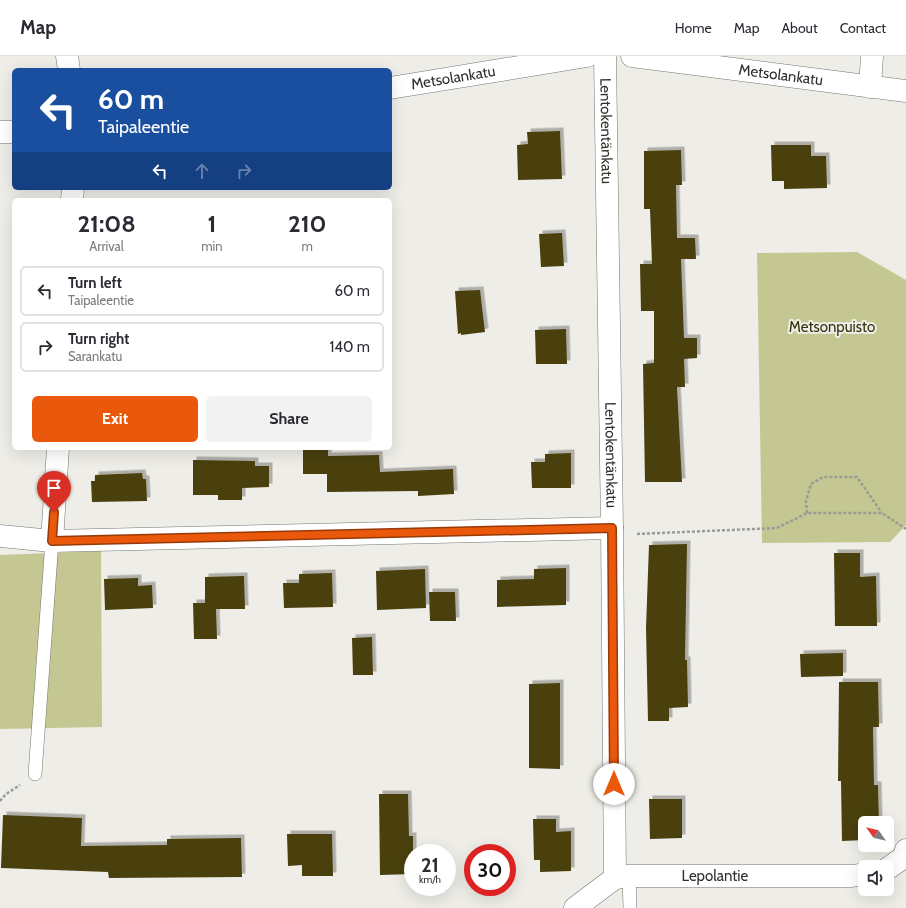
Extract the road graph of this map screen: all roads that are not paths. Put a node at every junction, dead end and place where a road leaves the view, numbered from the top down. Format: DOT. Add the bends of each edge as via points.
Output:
graph roads {
  1 [pos="67,56"];
  2 [pos="587,56"];
  3 [pos="605,56"];
  4 [pos="632,56"];
  5 [pos="872,56"];
  6 [pos="69,68"];
  7 [pos="870,87"];
  8 [pos="392,88"];
  9 [pos="906,92"];
  10 [pos="0,132"];
  11 [pos="12,132"];
  12 [pos="58,450"];
  13 [pos="612,528"];
  14 [pos="0,536"];
  15 [pos="52,541"];
  16 [pos="35,774"];
  17 [pos="906,850"];
  18 [pos="894,864"];
  19 [pos="858,875"];
  20 [pos="622,877"];
  21 [pos="575,908"];
  22 [pos="630,908"];
  1 -- 6 [label="street"];
  2 -- 8 [label="street, Metsolankatu"];
  3 -- 13 [label="street, Lentokentänkatu"];
  4 -- 7 [label="street, Metsolankatu"];
  5 -- 7 [label="street"];
  7 -- 9 [label="street, Metsolankatu"];
  10 -- 11 [label="street"];
  12 -- 15 [label="street"];
  13 -- 15 [label="street"];
  13 -- 20 [label="street, Lentokentänkatu"];
  14 -- 15 [label="street"];
  15 -- 16 [label="lane"];
  17 -- 18 [label="street" via="904,857"];
  19 -- 20 [label="street, Lepolantie"];
  20 -- 21 [label="street"];
  20 -- 22 [label="lane"];
}
